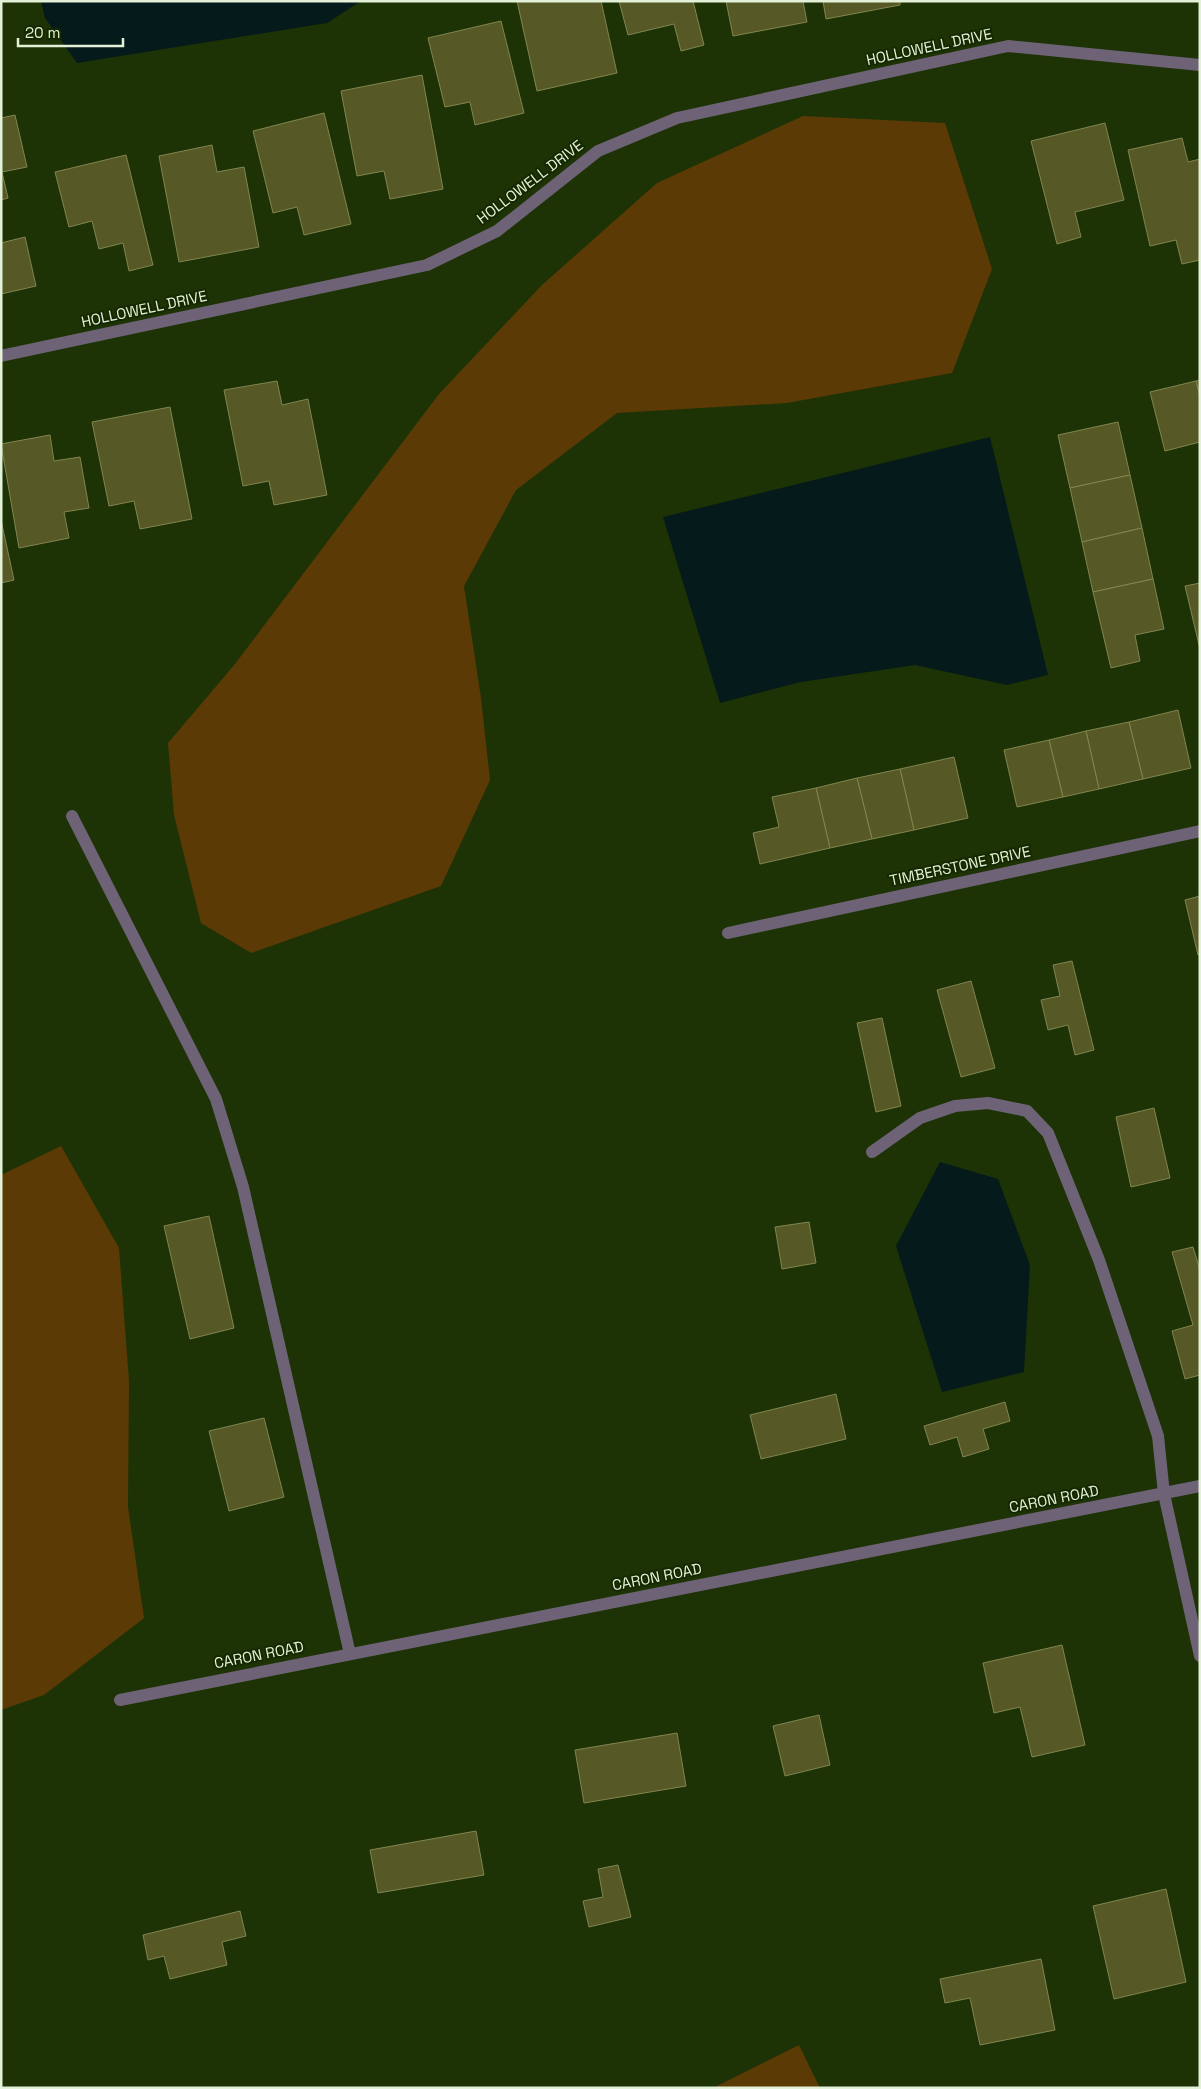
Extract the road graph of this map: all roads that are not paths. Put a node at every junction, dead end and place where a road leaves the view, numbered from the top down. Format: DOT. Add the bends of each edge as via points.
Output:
graph roads {
  1 [pos="1200,65"];
  2 [pos="1,356"];
  3 [pos="72,816"];
  4 [pos="1200,831"];
  5 [pos="728,932"];
  6 [pos="872,1152"];
  7 [pos="1200,1486"];
  8 [pos="1164,1494"];
  9 [pos="350,1654"];
  10 [pos="1200,1656"];
  11 [pos="120,1700"];
  1 -- 2 [label="street, HOLLOWELL DRIVE" via="1008,46 677,118 598,151 497,231 427,265"];
  3 -- 9 [label="street" via="216,1098 243,1187"];
  4 -- 5 [label="street, TIMBERSTONE DRIVE"];
  6 -- 8 [label="street" via="920,1118 988,1103 1026,1112 1048,1134 1099,1260 1158,1436"];
  7 -- 8 [label="street, CARON ROAD"];
  8 -- 9 [label="street, CARON ROAD"];
  8 -- 10 [label="street"];
  9 -- 11 [label="street, CARON ROAD"];
}
